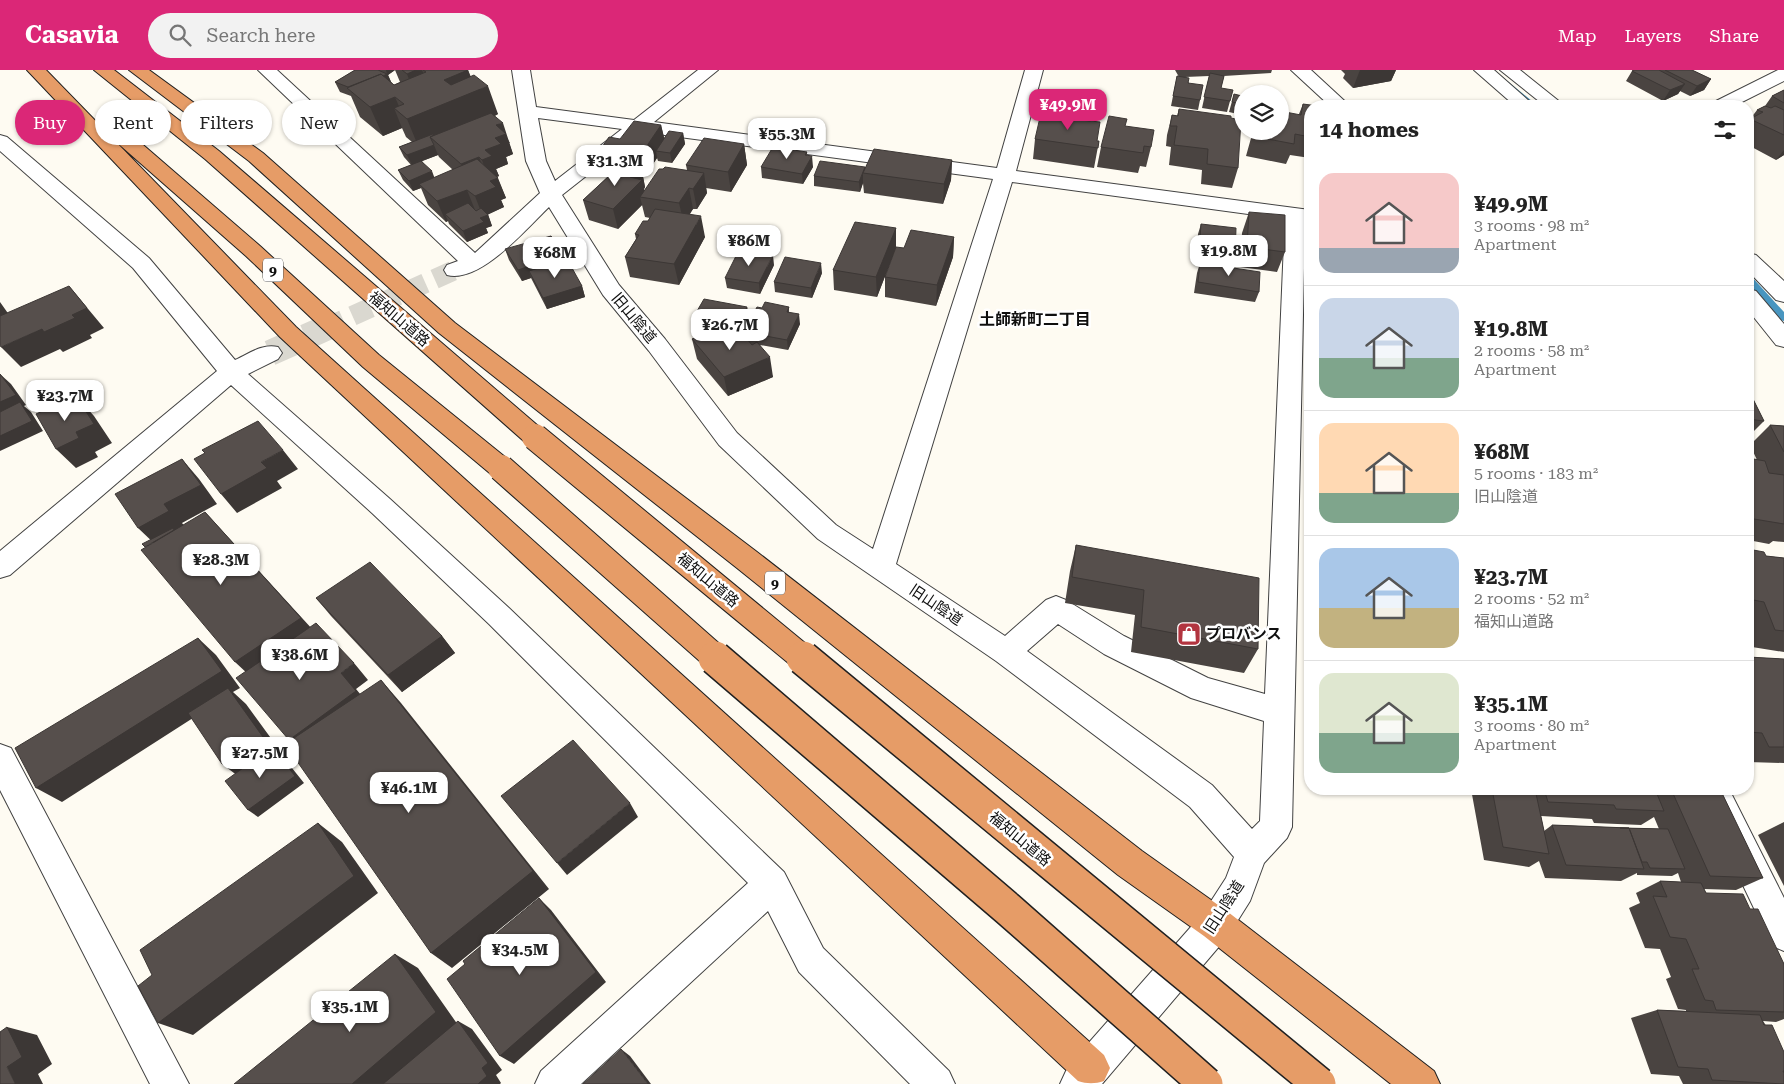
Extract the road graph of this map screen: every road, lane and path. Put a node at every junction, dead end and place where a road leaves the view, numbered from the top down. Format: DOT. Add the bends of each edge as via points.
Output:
graph roads {
  1 [pos="36,70"];
  2 [pos="46,70"];
  3 [pos="103,70"];
  4 [pos="138,70"];
  5 [pos="267,70"];
  6 [pos="709,70"];
  7 [pos="1034,70"];
  8 [pos="1300,70"];
  9 [pos="1484,70"];
  10 [pos="1509,70"];
  11 [pos="517,73"];
  12 [pos="1784,74"];
  13 [pos="1334,100"];
  14 [pos="1520,100"];
  15 [pos="1548,100"];
  16 [pos="1732,100"];
  17 [pos="527,111"];
  18 [pos="638,126"];
  19 [pos="0,141"];
  20 [pos="1005,174"];
  21 [pos="551,194"];
  22 [pos="1303,215"];
  23 [pos="1754,265"];
  24 [pos="1765,273"];
  25 [pos="1784,295"];
  26 [pos="1754,303"];
  27 [pos="1784,339"];
  28 [pos="270,353"];
  29 [pos="231,372"];
  30 [pos="0,567"];
  31 [pos="882,567"];
  32 [pos="1006,652"];
  33 [pos="1279,712"];
  34 [pos="0,758"];
  35 [pos="1716,795"];
  36 [pos="1252,853"];
  37 [pos="772,884"];
  38 [pos="1216,924"];
  39 [pos="1784,934"];
  40 [pos="1093,1079"];
  41 [pos="170,1084"];
  42 [pos="554,1084"];
  43 [pos="936,1084"];
  44 [pos="1206,1084"];
  45 [pos="1319,1084"];
  46 [pos="1422,1084"];
  1 -- 40 [label="highway, 9" via="288,332"];
  2 -- 44 [label="highway, 9, bridge" via="254,251 371,361 501,468"];
  3 -- 45 [label="highway, 福知山道路, bridge" via="212,155 535,437"];
  4 -- 38 [label="highway, 9" via="256,157 446,328 747,560 1130,863"];
  5 -- 21 [label="street" via="463,266 482,258"];
  6 -- 18 [label="street"];
  7 -- 20 [label="street"];
  8 -- 13 [label="street"];
  9 -- 14 [label="street"];
  10 -- 15 [label="street"];
  11 -- 17 [label="street, 旧山陰道"];
  12 -- 16 [label="street"];
  17 -- 18 [label="street"];
  17 -- 21 [label="street, 旧山陰道" via="536,161"];
  18 -- 20 [label="street"];
  18 -- 21 [label="street"];
  19 -- 29 [label="street" via="141,263"];
  20 -- 22 [label="street"];
  20 -- 31 [label="street"];
  21 -- 31 [label="street, 旧山陰道" via="611,290 728,439 827,532"];
  22 -- 33 [label="street"];
  23 -- 24 [label="street"];
  24 -- 25 [label="street"];
  26 -- 27 [label="street"];
  28 -- 29 [label="street"];
  29 -- 30 [label="street"];
  29 -- 37 [label="street" via="382,506 499,616"];
  31 -- 32 [label="street, 旧山陰道"];
  32 -- 33 [label="street" via="1056,608 1114,645 1201,689"];
  32 -- 36 [label="street, 旧山陰道" via="1201,796"];
  33 -- 36 [label="street" via="1276,827"];
  34 -- 41 [label="street"];
  35 -- 39 [label="street"];
  36 -- 38 [label="street, 旧山陰道" via="1238,889"];
  37 -- 42 [label="street"];
  37 -- 43 [label="street" via="811,960"];
  38 -- 40 [label="street, 旧山陰道"];
  38 -- 46 [label="highway, 9"];
}
